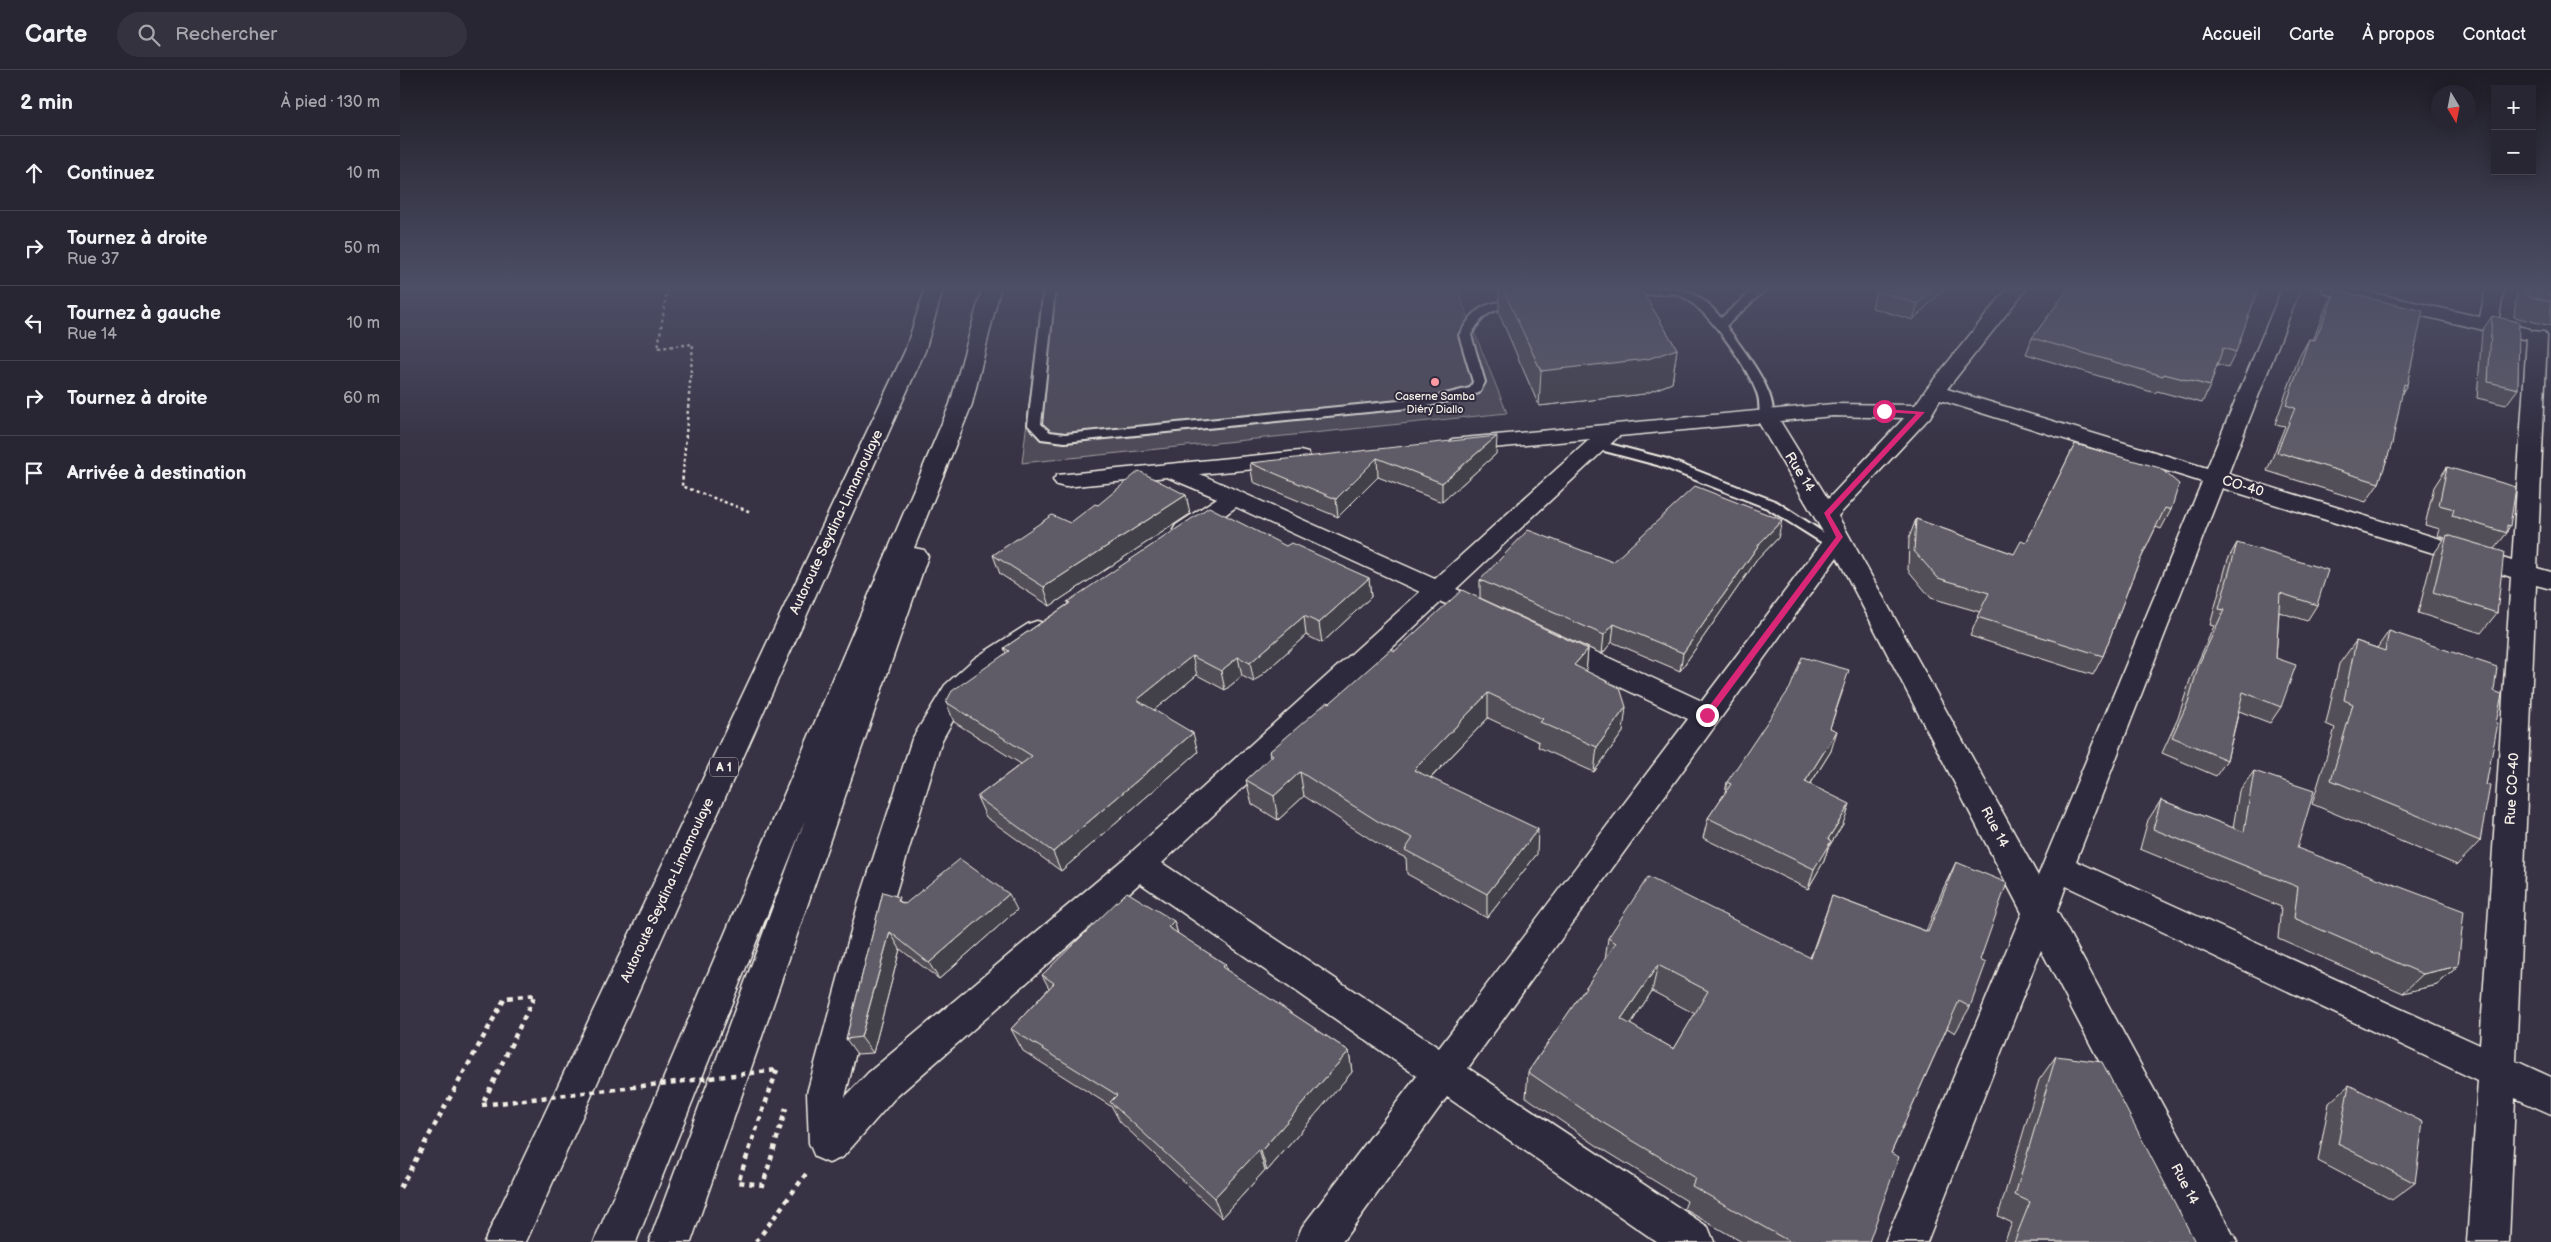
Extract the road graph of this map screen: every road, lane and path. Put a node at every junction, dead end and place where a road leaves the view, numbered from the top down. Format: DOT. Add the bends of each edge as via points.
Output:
graph roads {
  1 [pos="659,344"];
  2 [pos="917,344"];
  3 [pos="978,344"];
  4 [pos="1044,344"];
  5 [pos="1467,344"];
  6 [pos="1732,344"];
  7 [pos="1973,344"];
  8 [pos="2269,344"];
  9 [pos="2544,344"];
  10 [pos="1934,392"];
  11 [pos="961,404"];
  12 [pos="1922,412"];
  13 [pos="1766,416"];
  14 [pos="1606,437"];
  15 [pos="1436,446"];
  16 [pos="1318,457"];
  17 [pos="1169,470"];
  18 [pos="2214,478"];
  19 [pos="1065,480"];
  20 [pos="1235,497"];
  21 [pos="751,512"];
  22 [pos="1833,532"];
  23 [pos="1162,546"];
  24 [pos="2538,577"];
  25 [pos="1438,591"];
  26 [pos="1474,608"];
  27 [pos="1058,616"];
  28 [pos="1528,632"];
  29 [pos="1707,715"];
  30 [pos="1139,865"];
  31 [pos="2057,867"];
  32 [pos="2040,911"];
  33 [pos="1443,1071"];
  34 [pos="2497,1072"];
  35 [pos="2551,1096"];
  36 [pos="788,1099"];
  37 [pos="829,1142"];
  38 [pos="400,1188"];
  39 [pos="505,1242"];
  40 [pos="615,1242"];
  41 [pos="670,1242"];
  42 [pos="756,1242"];
  43 [pos="1317,1242"];
  44 [pos="1693,1242"];
  45 [pos="1906,1242"];
  46 [pos="2216,1242"];
  47 [pos="2488,1242"];
  1 -- 21 [label="path" via="658,348 693,344 682,486"];
  2 -- 39 [label="main road, Autoroute Seydina-Limamoulaye / A 1"];
  3 -- 11 [label="main road"];
  4 -- 5 [label="lane" via="1034,425 1046,436 1065,438 1429,402 1464,394 1475,390 1479,382"];
  6 -- 13 [label="lane" via="1763,392"];
  7 -- 10 [label="main road"];
  8 -- 18 [label="main road"];
  9 -- 24 [label="main road, Rue CO-40"];
  10 -- 12 [label="main road"];
  10 -- 18 [label="main road, CO-40"];
  11 -- 40 [label="main road"];
  11 -- 41 [label="main road" via="909,576"];
  12 -- 13 [label="main road" via="1833,410"];
  12 -- 22 [label="main road"];
  13 -- 14 [label="main road"];
  13 -- 22 [label="main road, Rue 14"];
  14 -- 15 [label="main road"];
  14 -- 22 [label="lane"];
  14 -- 25 [label="main road"];
  16 -- 17 [label="main road"];
  17 -- 19 [label="main road"];
  17 -- 20 [label="main road"];
  18 -- 24 [label="main road, CO-40"];
  18 -- 31 [label="main road"];
  20 -- 23 [label="main road"];
  20 -- 25 [label="main road"];
  22 -- 29 [label="main road"];
  22 -- 32 [label="main road, Rue 14"];
  24 -- 34 [label="main road, Rue CO-40"];
  25 -- 26 [label="main road"];
  25 -- 30 [label="main road"];
  27 -- 37 [label="main road" via="985,665 954,692 926,739 875,905 826,1093"];
  28 -- 29 [label="main road"];
  29 -- 33 [label="main road"];
  30 -- 33 [label="main road"];
  30 -- 37 [label="main road" via="882,1086"];
  31 -- 32 [label="main road"];
  31 -- 34 [label="main road"];
  32 -- 45 [label="main road"];
  32 -- 46 [label="main road, Rue 14"];
  33 -- 43 [label="main road"];
  33 -- 44 [label="main road"];
  34 -- 35 [label="main road"];
  34 -- 47 [label="main road, Rue CO-40"];
  36 -- 38 [label="path, bridge" via="763,1185 738,1182 777,1070 482,1105 535,995 505,998"];
  37 -- 42 [label="path"];
}
